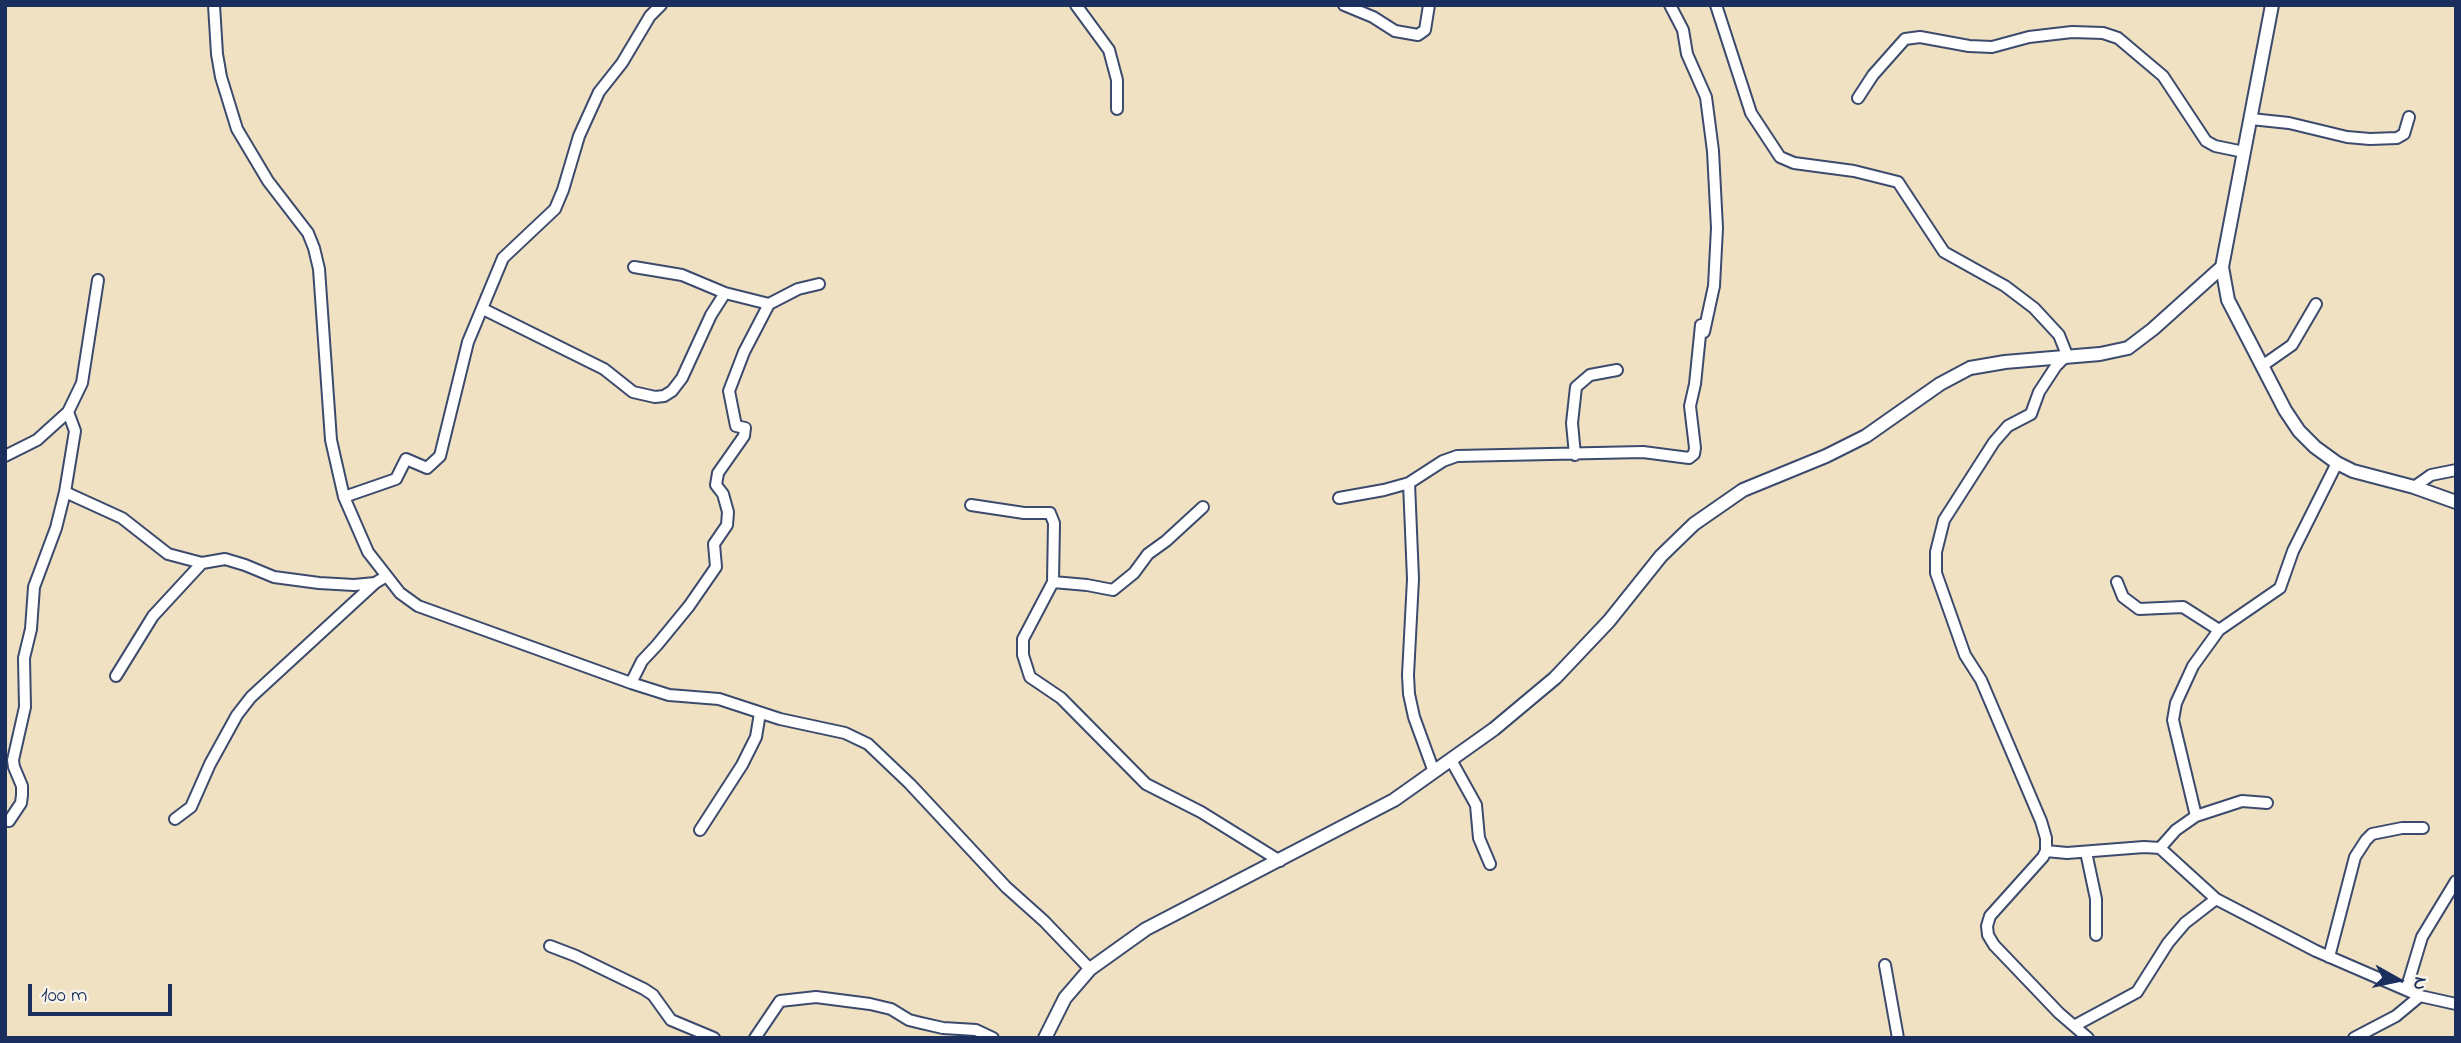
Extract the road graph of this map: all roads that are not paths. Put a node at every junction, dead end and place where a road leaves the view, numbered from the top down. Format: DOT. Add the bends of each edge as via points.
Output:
graph roads {
  1 [pos="214,5"];
  2 [pos="660,5"];
  3 [pos="1076,5"];
  4 [pos="1345,5"];
  5 [pos="1429,5"];
  6 [pos="1670,5"];
  7 [pos="1716,5"];
  8 [pos="2272,5"];
  9 [pos="1858,99"];
  10 [pos="1118,109"];
  11 [pos="2409,117"];
  12 [pos="2251,119"];
  13 [pos="2244,152"];
  14 [pos="634,267"];
  15 [pos="2222,267"];
  16 [pos="98,280"];
  17 [pos="820,284"];
  18 [pos="725,293"];
  19 [pos="769,304"];
  20 [pos="2316,304"];
  21 [pos="484,309"];
  22 [pos="1701,325"];
  23 [pos="1699,345"];
  24 [pos="2067,355"];
  25 [pos="2262,366"];
  26 [pos="1616,370"];
  27 [pos="68,412"];
  28 [pos="1575,455"];
  29 [pos="5,456"];
  30 [pos="2337,463"];
  31 [pos="2456,470"];
  32 [pos="1409,483"];
  33 [pos="2414,487"];
  34 [pos="65,492"];
  35 [pos="344,497"];
  36 [pos="1339,498"];
  37 [pos="2456,502"];
  38 [pos="971,505"];
  39 [pos="1203,507"];
  40 [pos="202,563"];
  41 [pos="386,577"];
  42 [pos="1053,582"];
  43 [pos="2117,582"];
  44 [pos="375,583"];
  45 [pos="2219,630"];
  46 [pos="116,676"];
  47 [pos="631,683"];
  48 [pos="760,713"];
  49 [pos="1451,761"];
  50 [pos="1434,772"];
  51 [pos="2267,803"];
  52 [pos="2196,816"];
  53 [pos="175,819"];
  54 [pos="9,821"];
  55 [pos="2423,828"];
  56 [pos="700,830"];
  57 [pos="2160,848"];
  58 [pos="2046,850"];
  59 [pos="2086,852"];
  60 [pos="1280,861"];
  61 [pos="1490,864"];
  62 [pos="2456,881"];
  63 [pos="2216,899"];
  64 [pos="2096,935"];
  65 [pos="550,946"];
  66 [pos="2329,957"];
  67 [pos="1885,965"];
  68 [pos="1090,969"];
  69 [pos="2406,990"];
  70 [pos="2420,996"];
  71 [pos="2456,1004"];
  72 [pos="2074,1026"];
  73 [pos="715,1038"];
  74 [pos="755,1038"];
  75 [pos="993,1038"];
  76 [pos="1045,1038"];
  77 [pos="1898,1038"];
  78 [pos="2088,1038"];
  79 [pos="2354,1038"];
  1 -- 35 [label="street" via="221,76 237,128 314,248 331,440"];
  2 -- 21 [label="street" via="599,92 555,209 503,258"];
  3 -- 10 [label="street" via="1110,50"];
  4 -- 5 [label="street" via="1418,36 1425,30"];
  6 -- 23 [label="street" via="1684,30 1687,54 1706,97 1713,151 1714,286"];
  7 -- 24 [label="street" via="1751,113 1780,157 1898,182 1944,252 2034,308 2059,335"];
  8 -- 12 [label="street"];
  9 -- 13 [label="street" via="1905,40 1920,37 1992,47 2029,37 2103,33 2118,38 2164,76 2206,141"];
  11 -- 12 [label="street" via="2398,138 2370,139"];
  12 -- 13 [label="street"];
  13 -- 15 [label="street"];
  14 -- 18 [label="street" via="682,275"];
  15 -- 24 [label="street" via="2128,348"];
  15 -- 25 [label="street" via="2228,300"];
  16 -- 27 [label="street" via="82,383"];
  17 -- 19 [label="street"];
  18 -- 19 [label="street"];
  18 -- 21 [label="street" via="682,378 672,391 655,397 634,392 604,369"];
  19 -- 47 [label="street" via="730,384 736,426 744,428 744,436 718,472 716,485 728,512 727,524 714,544 716,567 642,661"];
  20 -- 25 [label="street" via="2292,345"];
  21 -- 35 [label="street" via="468,342 440,456 427,468 406,459 396,480"];
  22 -- 23 [label="street"];
  23 -- 28 [label="street" via="1690,406 1694,454 1681,459 1643,452"];
  24 -- 49 [label="street" via="1970,368 1866,436 1743,490 1694,524 1661,556 1555,678"];
  24 -- 58 [label="street" via="2039,392 2031,414 2008,426 1994,442 1944,520 1936,552 1936,573 1965,655 1981,680 2041,821"];
  25 -- 30 [label="street" via="2299,431"];
  26 -- 28 [label="street" via="1590,375 1576,387"];
  27 -- 29 [label="street" via="37,440"];
  27 -- 34 [label="street" via="75,431"];
  28 -- 32 [label="street" via="1457,456"];
  30 -- 33 [label="street"];
  30 -- 45 [label="street" via="2293,551 2280,588"];
  31 -- 33 [label="street" via="2431,475"];
  32 -- 36 [label="street"];
  32 -- 50 [label="street" via="1413,579 1409,694"];
  33 -- 37 [label="street"];
  34 -- 40 [label="street" via="122,517 168,554"];
  34 -- 54 [label="street" via="34,587 24,658 25,707 13,760 22,795"];
  35 -- 41 [label="street" via="368,552"];
  38 -- 42 [label="street" via="1050,513 1054,523"];
  39 -- 42 [label="street" via="1113,590"];
  40 -- 44 [label="street" via="225,559 274,577"];
  40 -- 46 [label="street" via="153,616"];
  41 -- 44 [label="street"];
  41 -- 47 [label="street" via="418,607"];
  42 -- 60 [label="street" via="1023,639 1030,677 1061,698 1146,784"];
  43 -- 45 [label="street" via="2123,597 2138,609 2183,607"];
  44 -- 53 [label="street" via="251,697 237,715 191,807"];
  45 -- 52 [label="street" via="2193,666 2173,720"];
  47 -- 48 [label="street" via="669,695 719,699"];
  48 -- 56 [label="street" via="752,747"];
  48 -- 68 [label="street" via="845,733 868,744"];
  49 -- 50 [label="street"];
  49 -- 61 [label="street" via="1476,806 1479,838"];
  50 -- 60 [label="street" via="1394,800"];
  51 -- 52 [label="street" via="2242,801"];
  52 -- 57 [label="street"];
  55 -- 66 [label="street" via="2372,834 2366,840 2355,858"];
  57 -- 59 [label="street"];
  57 -- 63 [label="street"];
  58 -- 59 [label="street"];
  58 -- 72 [label="street" via="1990,916 1988,935"];
  59 -- 64 [label="street" via="2096,899"];
  60 -- 68 [label="street" via="1146,929"];
  62 -- 69 [label="street" via="2422,937"];
  63 -- 66 [label="street"];
  63 -- 72 [label="street" via="2168,943 2137,992"];
  65 -- 73 [label="street" via="644,989 671,1020"];
  66 -- 69 [label="street"];
  67 -- 77 [label="street"];
  68 -- 76 [label="street" via="1065,998"];
  69 -- 70 [label="street"];
  70 -- 71 [label="street"];
  70 -- 79 [label="street" via="2396,1016"];
  72 -- 78 [label="street"];
  74 -- 75 [label="street" via="780,1001 816,997 870,1004 909,1020 976,1030"];
}
